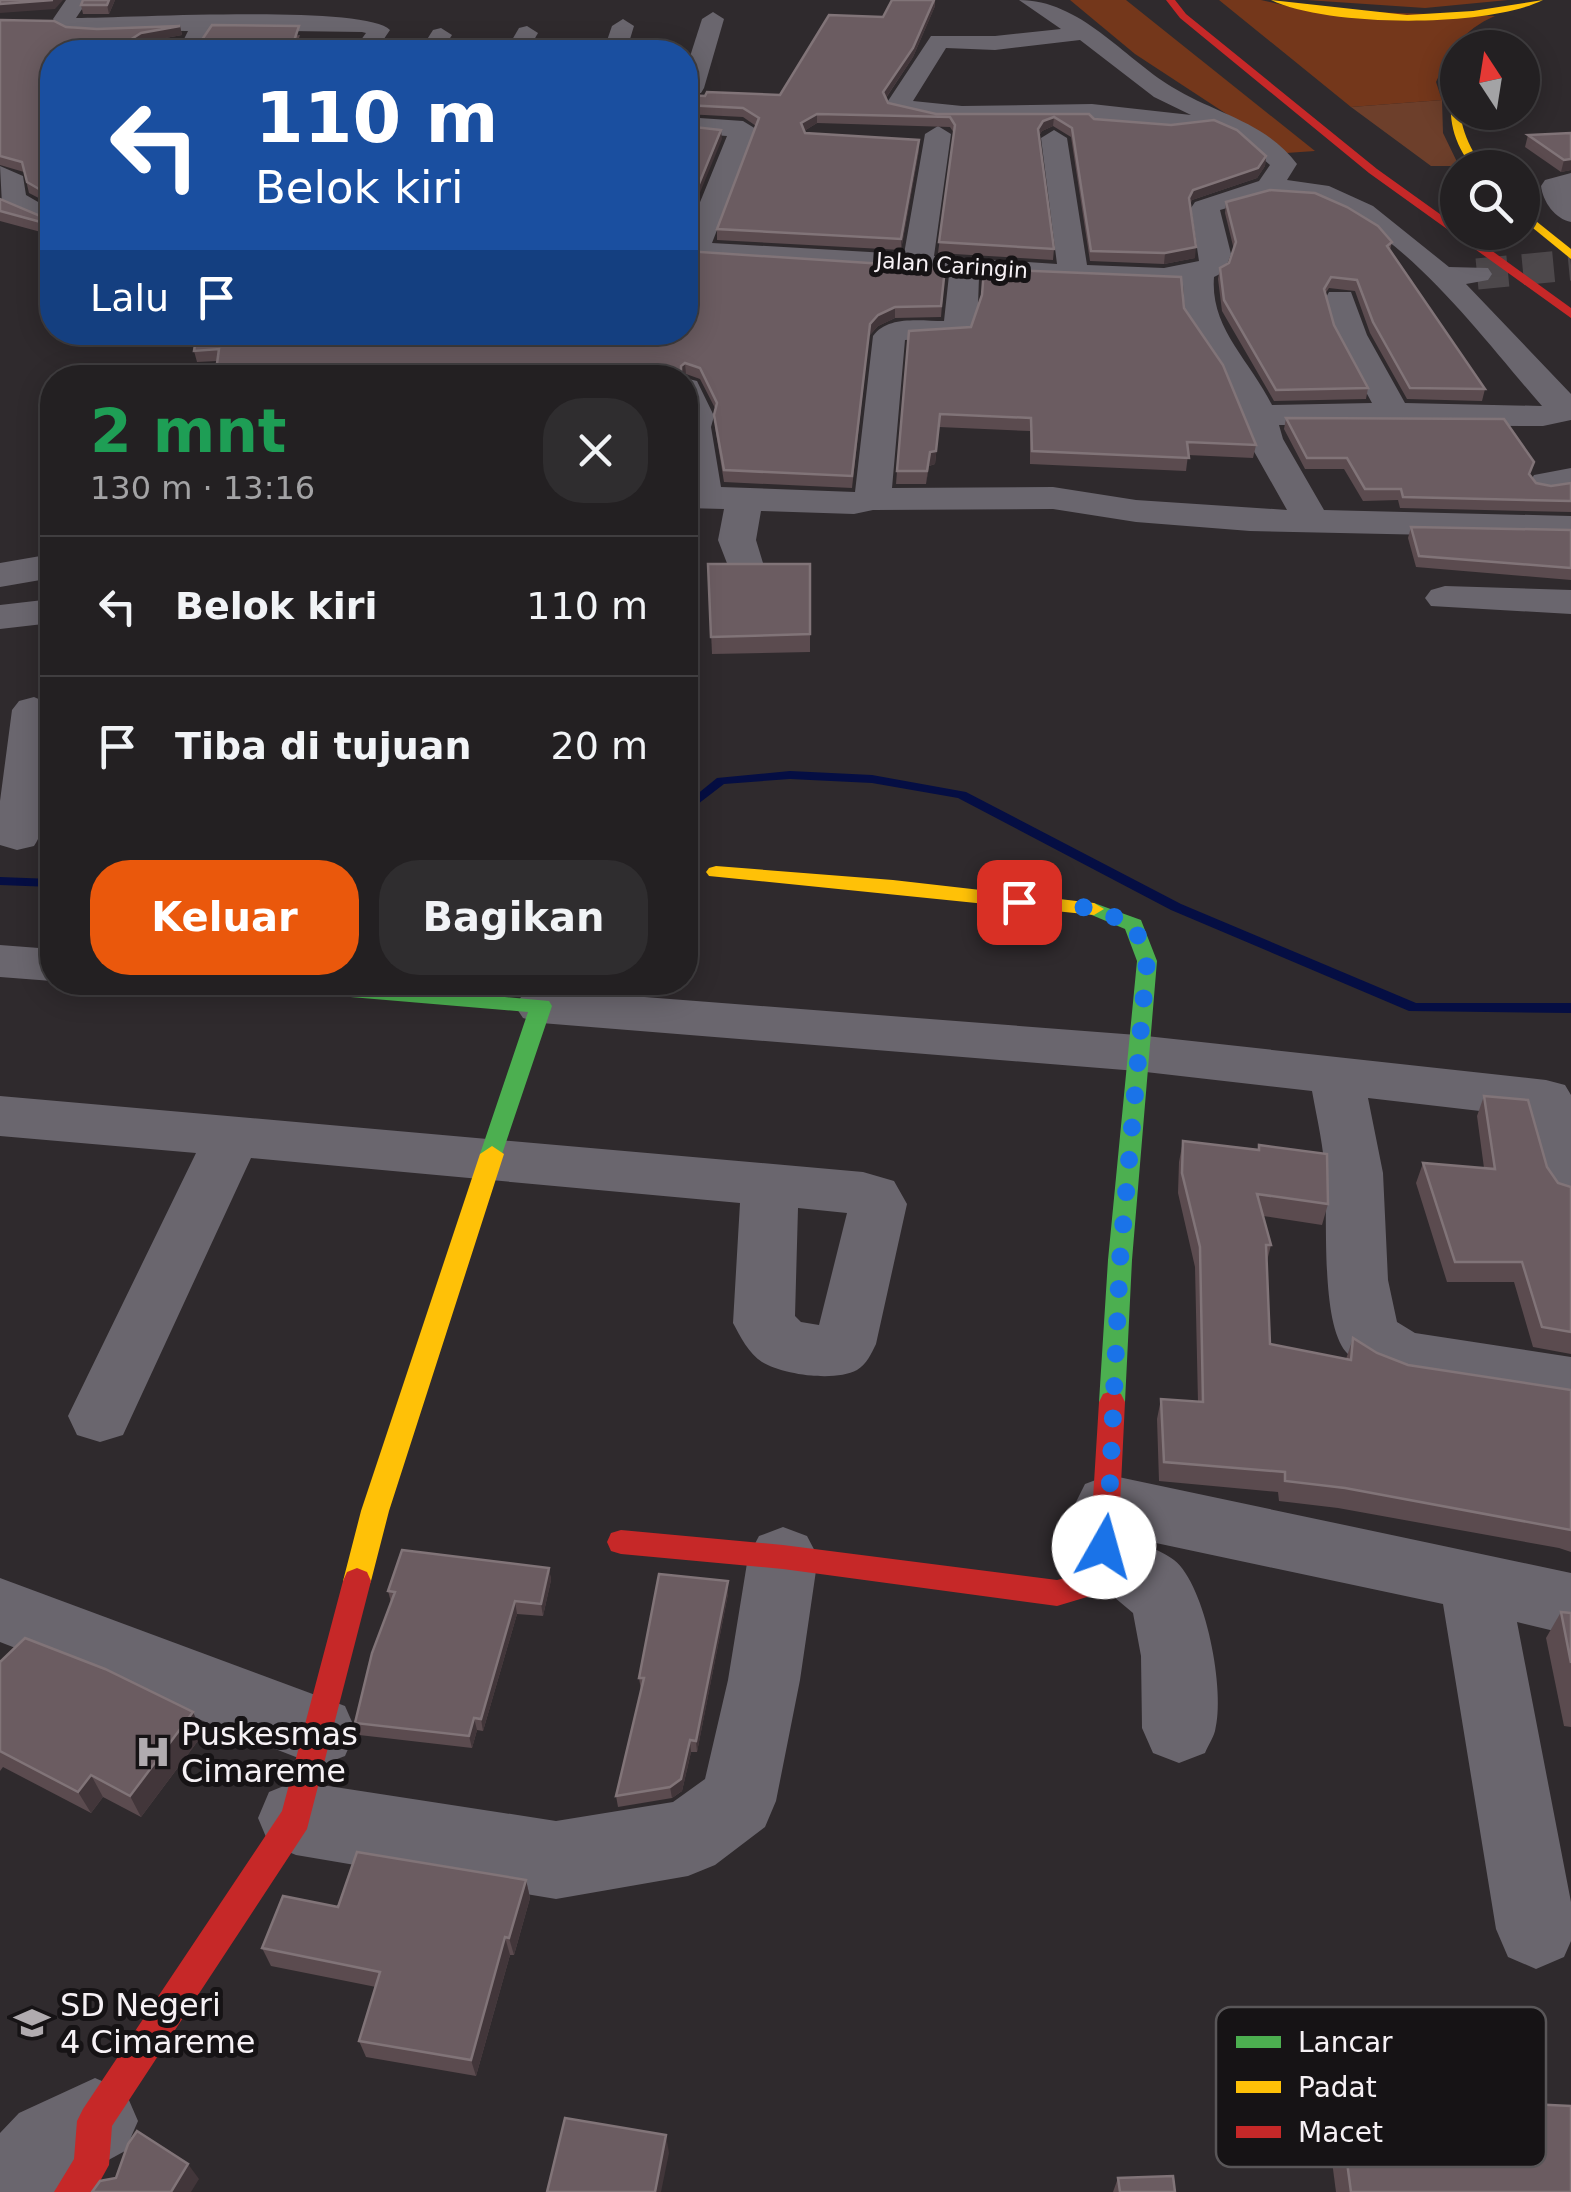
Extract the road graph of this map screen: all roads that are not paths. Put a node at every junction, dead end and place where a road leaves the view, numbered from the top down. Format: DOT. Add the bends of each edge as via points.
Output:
graph roads {
  1 [pos="168,0"];
  2 [pos="266,0"];
  3 [pos="1030,0"];
  4 [pos="1160,0"];
  5 [pos="1274,0"];
  6 [pos="1547,4"];
  7 [pos="1177,8"];
  8 [pos="350,12"];
  9 [pos="62,13"];
  10 [pos="713,18"];
  11 [pos="203,24"];
  12 [pos="258,24"];
  13 [pos="158,25"];
  14 [pos="622,26"];
  15 [pos="1508,30"];
  16 [pos="1084,33"];
  17 [pos="1247,38"];
  18 [pos="195,40"];
  19 [pos="373,40"];
  20 [pos="618,40"];
  21 [pos="698,47"];
  22 [pos="1216,117"];
  23 [pos="698,126"];
  24 [pos="1364,133"];
  25 [pos="929,137"];
  26 [pos="1054,138"];
  27 [pos="0,174"];
  28 [pos="1571,181"];
  29 [pos="1268,188"];
  30 [pos="40,214"];
  31 [pos="1571,214"];
  32 [pos="1540,228"];
  33 [pos="698,232"];
  34 [pos="698,250"];
  35 [pos="1540,250"];
  36 [pos="1571,255"];
  37 [pos="918,262"];
  38 [pos="964,267"];
  39 [pos="1571,271"];
  40 [pos="1074,273"];
  41 [pos="1199,274"];
  42 [pos="1477,274"];
  43 [pos="1442,276"];
  44 [pos="1340,299"];
  45 [pos="1571,314"];
  46 [pos="958,330"];
  47 [pos="959,366"];
  48 [pos="1566,404"];
  49 [pos="1394,413"];
  50 [pos="1260,416"];
  51 [pos="698,496"];
  52 [pos="744,499"];
  53 [pos="873,499"];
  54 [pos="1309,520"];
  55 [pos="1571,527"];
  56 [pos="744,563"];
  57 [pos="40,568"];
  58 [pos="0,575"];
  59 [pos="1445,598"];
  60 [pos="1571,602"];
  61 [pos="40,612"];
  62 [pos="0,616"];
  63 [pos="34,710"];
  64 [pos="40,757"];
  65 [pos="40,769"];
  66 [pos="23,839"];
  67 [pos="716,872"];
  68 [pos="0,961"];
  69 [pos="40,965"];
  70 [pos="410,995"];
  71 [pos="541,1006"];
  72 [pos="1137,1053"];
  73 [pos="1337,1078"];
  74 [pos="1558,1096"];
  75 [pos="7,1129"];
  76 [pos="232,1138"];
  77 [pos="490,1160"];
  78 [pos="1571,1185"];
  79 [pos="770,1186"];
  80 [pos="1571,1384"];
  81 [pos="100,1416"];
  82 [pos="1105,1532"];
  83 [pos="621,1542"];
  84 [pos="783,1557"];
  85 [pos="1474,1580"];
  86 [pos="1571,1604"];
  87 [pos="0,1610"];
  88 [pos="1179,1728"];
  89 [pos="320,1731"];
  90 [pos="296,1818"];
  91 [pos="1536,1929"];
  92 [pos="84,2156"];
  93 [pos="4,2192"];
  1 -- 13 [label="street"];
  2 -- 12 [label="street"];
  3 -- 16 [label="street"];
  4 -- 7 [label="main road"];
  5 -- 6 [label="main road" via="1420,16"];
  6 -- 15 [label="main road"];
  7 -- 45 [label="main road" via="1312,125"];
  8 -- 12 [label="street"];
  8 -- 19 [label="street" via="380,30"];
  9 -- 13 [label="street" via="68,25"];
  10 -- 21 [label="street"];
  11 -- 12 [label="street"];
  11 -- 13 [label="street"];
  11 -- 18 [label="street"];
  14 -- 20 [label="street"];
  16 -- 22 [label="street" via="1164,92"];
  16 -- 22 [label="street" via="995,43 939,41 898,104 938,112 1094,112 1137,121"];
  17 -- 24 [label="main road"];
  22 -- 29 [label="street" via="1247,132 1284,164"];
  23 -- 33 [label="street" via="743,129"];
  25 -- 37 [label="street"];
  26 -- 40 [label="street"];
  27 -- 30 [label="street" via="13,182 12,198"];
  28 -- 31 [label="street" via="1555,186"];
  29 -- 41 [label="street" via="1206,208 1216,254 1213,266"];
  29 -- 43 [label="street" via="1326,191 1340,198"];
  32 -- 36 [label="main road"];
  34 -- 37 [label="street, Jalan Caringin"];
  35 -- 39 [label="main road"];
  37 -- 38 [label="street, Jalan Caringin"];
  38 -- 40 [label="street, Jalan Caringin"];
  38 -- 46 [label="street"];
  40 -- 41 [label="street, Jalan Caringin"];
  41 -- 50 [label="street" via="1200,318"];
  42 -- 43 [label="street"];
  43 -- 48 [label="street"];
  44 -- 49 [label="street" via="1351,335"];
  46 -- 47 [label="street"];
  46 -- 53 [label="street" via="889,336"];
  48 -- 49 [label="street" via="1562,414 1543,416"];
  49 -- 50 [label="street"];
  50 -- 54 [label="street" via="1265,439"];
  51 -- 52 [label="street"];
  52 -- 53 [label="street"];
  52 -- 56 [label="street" via="737,540"];
  53 -- 54 [label="street" via="1053,498 1178,515"];
  54 -- 55 [label="street"];
  57 -- 58 [label="street"];
  59 -- 60 [label="street"];
  61 -- 62 [label="street"];
  63 -- 64 [label="street"];
  65 -- 66 [label="street"];
  67 -- 72 [label="main road" via="1092,908 1134,925 1147,961"];
  68 -- 69 [label="street"];
  70 -- 71 [label="main road"];
  71 -- 72 [label="street"];
  71 -- 77 [label="main road"];
  72 -- 73 [label="street"];
  72 -- 82 [label="main road"];
  73 -- 74 [label="street"];
  73 -- 80 [label="street" via="1354,1174 1358,1280 1369,1336 1401,1356"];
  74 -- 78 [label="street"];
  75 -- 76 [label="street"];
  76 -- 77 [label="street"];
  76 -- 81 [label="street"];
  77 -- 79 [label="street"];
  77 -- 89 [label="main road" via="375,1511"];
  82 -- 84 [label="main road" via="1087,1585 1056,1593"];
  82 -- 85 [label="street"];
  82 -- 88 [label="street" via="1136,1574 1156,1588 1170,1621"];
  83 -- 84 [label="main road"];
  84 -- 90 [label="street" via="738,1801 688,1838 556,1860"];
  85 -- 86 [label="street"];
  85 -- 91 [label="street"];
  87 -- 89 [label="street"];
  89 -- 90 [label="main road"];
  90 -- 92 [label="main road"];
  92 -- 93 [label="street" via="50,2144"];
}
